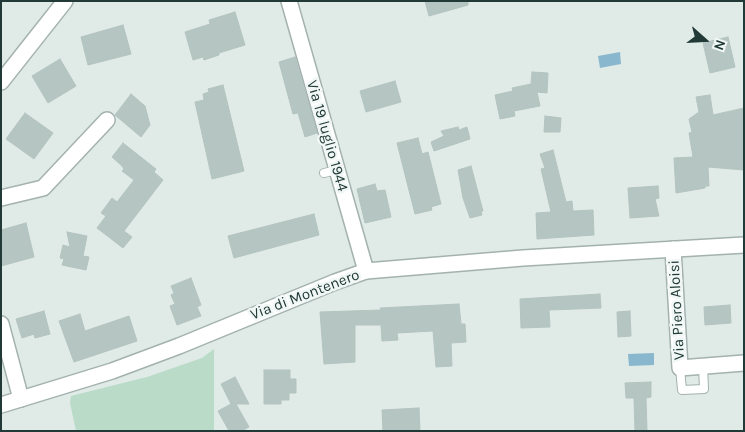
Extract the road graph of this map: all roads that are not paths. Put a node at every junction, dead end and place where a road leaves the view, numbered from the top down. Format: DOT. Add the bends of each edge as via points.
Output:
graph roads {
  1 [pos="65,1"];
  2 [pos="289,1"];
  3 [pos="1,82"];
  4 [pos="107,120"];
  5 [pos="1,198"];
  6 [pos="744,245"];
  7 [pos="673,249"];
  8 [pos="366,271"];
  9 [pos="1,324"];
  10 [pos="744,364"];
  11 [pos="703,366"];
  12 [pos="680,368"];
  13 [pos="21,400"];
  14 [pos="1,406"];
  1 -- 3 [label="street"];
  2 -- 8 [label="street, Via 19 luglio 1944" via="331,172"];
  4 -- 5 [label="street" via="43,188"];
  6 -- 7 [label="street, Via di Montenero"];
  7 -- 8 [label="street, Via di Montenero"];
  7 -- 12 [label="street, Via Piero Aloisi"];
  8 -- 13 [label="street, Via di Montenero" via="179,346"];
  9 -- 13 [label="street"];
  10 -- 11 [label="street, Via Piero Aloisi"];
  11 -- 12 [label="street, Via Piero Aloisi"];
  11 -- 12 [label="lane" via="704,389 682,390"];
  13 -- 14 [label="street, Via di Montenero"];
}
